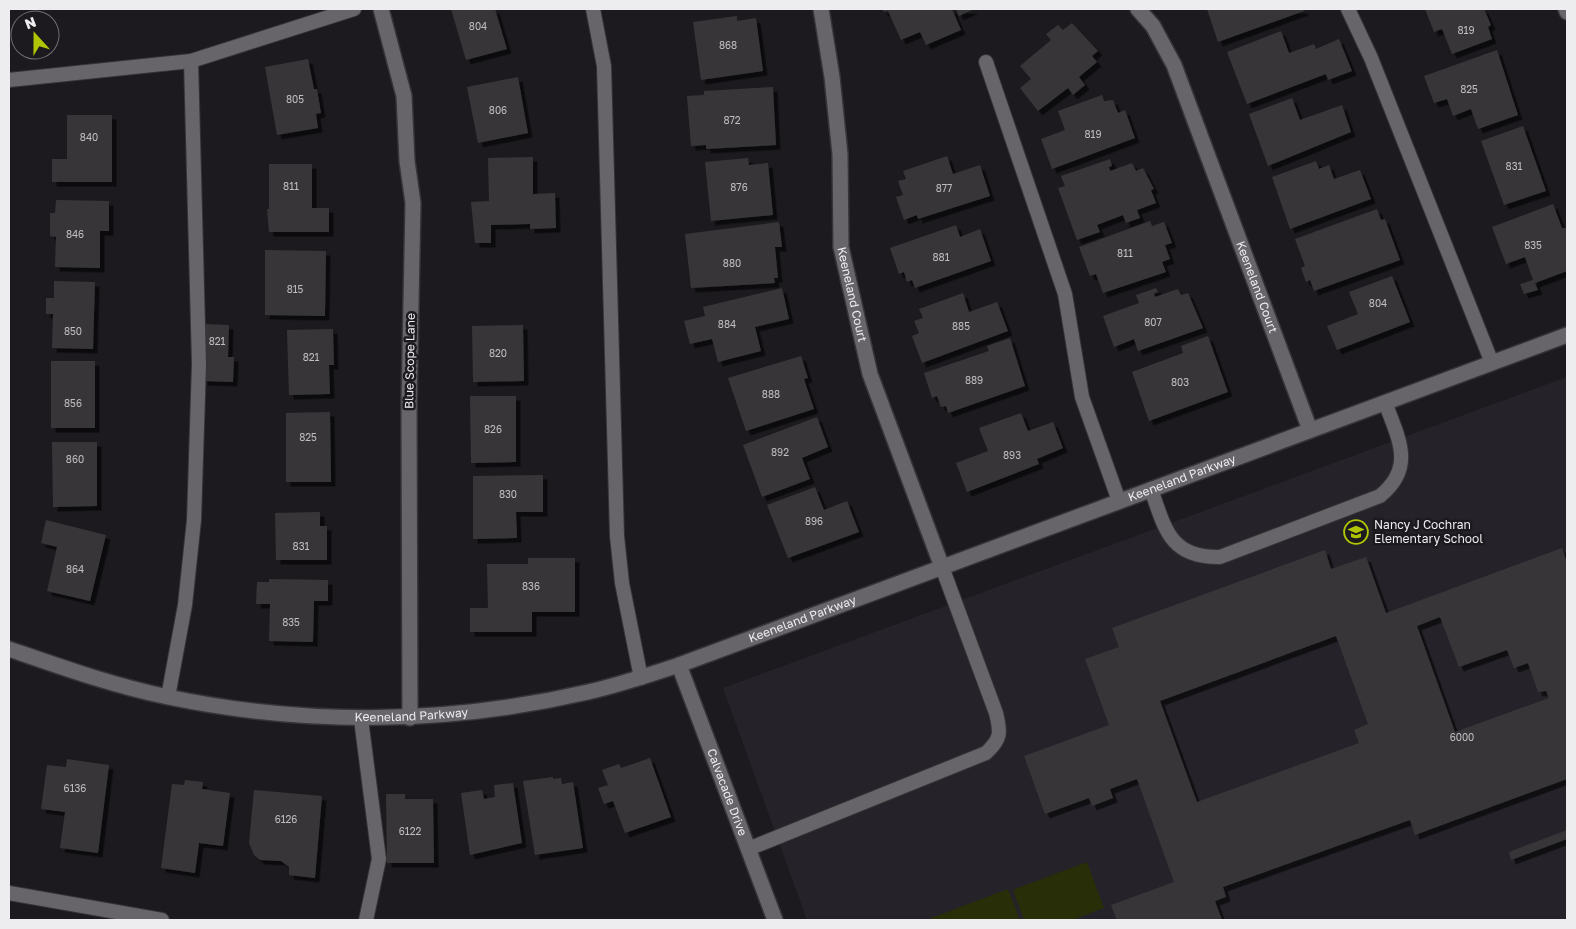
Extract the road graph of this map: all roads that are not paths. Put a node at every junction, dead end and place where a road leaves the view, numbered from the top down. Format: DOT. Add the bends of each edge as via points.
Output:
graph roads {
  1 [pos="354,9"];
  2 [pos="381,9"];
  3 [pos="593,9"];
  4 [pos="821,9"];
  5 [pos="1138,9"];
  6 [pos="1348,9"];
  7 [pos="191,61"];
  8 [pos="986,62"];
  9 [pos="9,80"];
  10 [pos="1567,335"];
  11 [pos="1492,363"];
  12 [pos="1385,402"];
  13 [pos="1310,430"];
  14 [pos="1151,489"];
  15 [pos="1119,501"];
  16 [pos="942,567"];
  17 [pos="9,649"];
  18 [pos="679,664"];
  19 [pos="641,678"];
  20 [pos="168,697"];
  21 [pos="410,718"];
  22 [pos="362,719"];
  23 [pos="748,849"];
  24 [pos="9,893"];
  25 [pos="162,920"];
  26 [pos="366,920"];
  27 [pos="775,920"];
  1 -- 7 [label="lane"];
  2 -- 21 [label="street, Blue Scope Lane" via="404,96 413,203 409,404"];
  3 -- 19 [label="lane" via="604,66 617,536 622,583"];
  4 -- 16 [label="street, Keeneland Court" via="840,154 842,247 870,374"];
  5 -- 13 [label="street, Keeneland Court" via="1153,26 1174,65"];
  6 -- 11 [label="lane" via="1371,58"];
  7 -- 9 [label="lane"];
  7 -- 20 [label="lane" via="199,364 194,510 185,605"];
  8 -- 15 [label="lane" via="1065,294 1082,397"];
  10 -- 11 [label="street, Keeneland Parkway"];
  11 -- 12 [label="street, Keeneland Parkway"];
  12 -- 13 [label="street, Keeneland Parkway"];
  12 -- 14 [label="lane" via="1401,446 1402,459 1400,471 1389,489 1380,496 1220,557 1194,555 1174,541 1167,532"];
  13 -- 14 [label="street, Keeneland Parkway"];
  14 -- 15 [label="street, Keeneland Parkway"];
  15 -- 16 [label="street, Keeneland Parkway"];
  16 -- 18 [label="street, Keeneland Parkway"];
  16 -- 23 [label="lane" via="996,713 1000,730 996,744 986,753"];
  17 -- 20 [label="street, Keeneland Parkway" via="98,679"];
  18 -- 19 [label="street, Keeneland Parkway"];
  18 -- 23 [label="street, Calvacade Drive"];
  19 -- 21 [label="street, Keeneland Parkway" via="588,692 487,711"];
  20 -- 22 [label="street, Keeneland Parkway" via="255,711"];
  21 -- 22 [label="street, Keeneland Parkway"];
  22 -- 26 [label="lane" via="379,859"];
  23 -- 27 [label="street, Calvacade Drive"];
  24 -- 25 [label="lane"];
}
